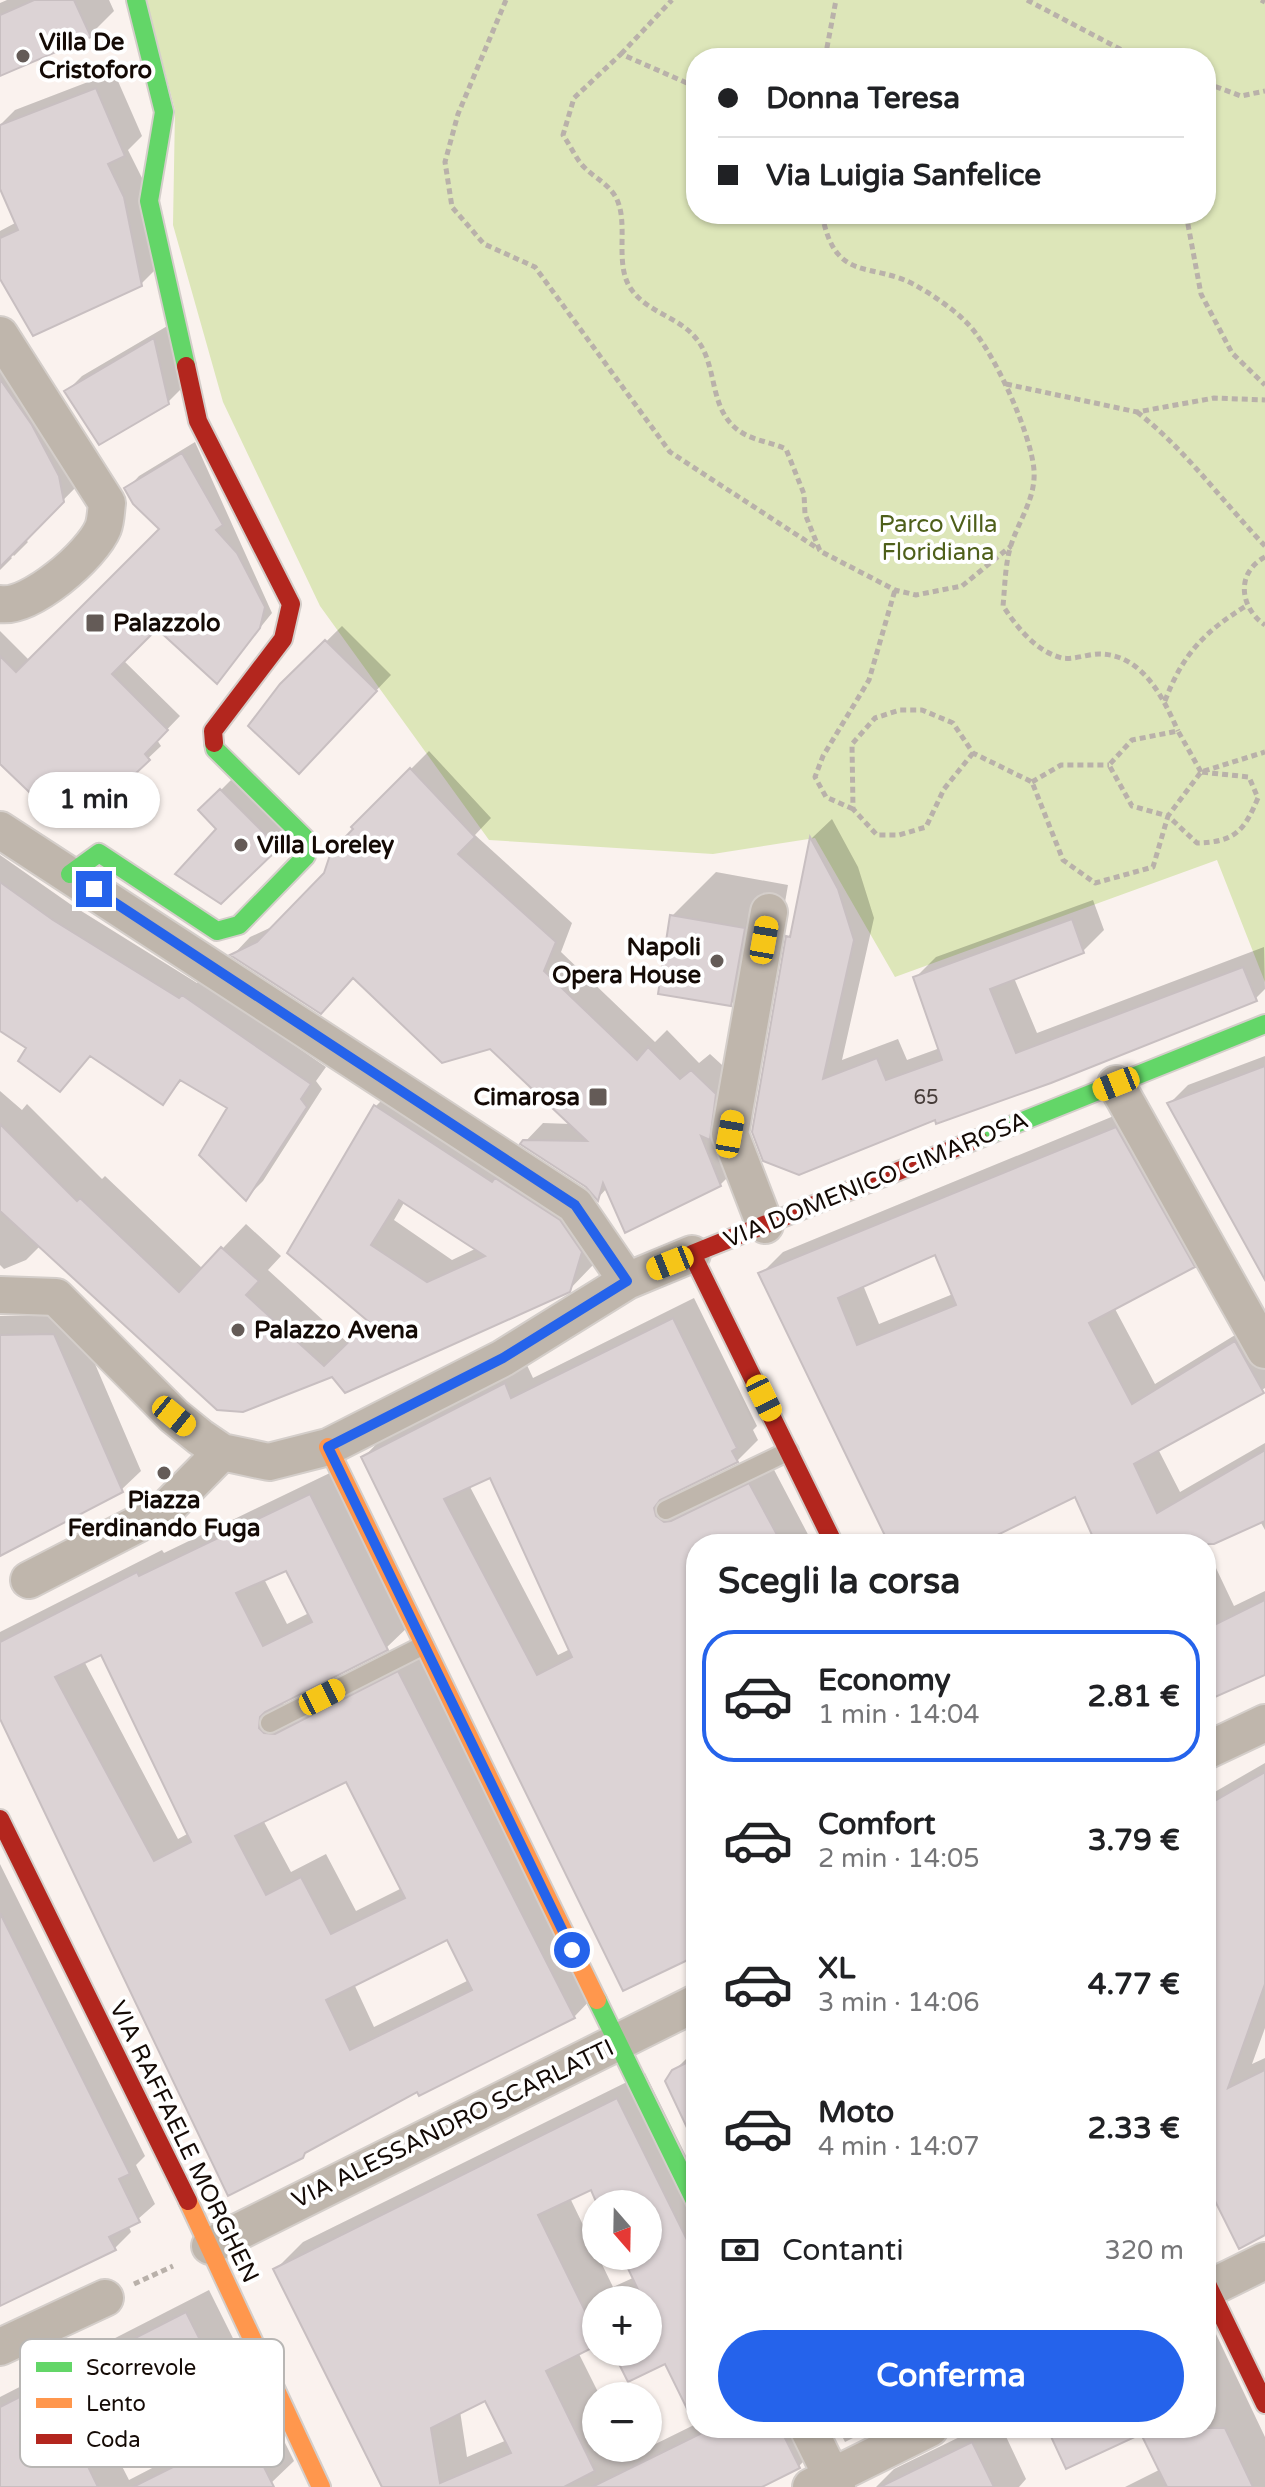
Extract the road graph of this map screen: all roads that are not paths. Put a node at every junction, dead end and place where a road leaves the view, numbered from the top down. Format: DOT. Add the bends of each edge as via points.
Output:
graph roads {
  1 [pos="136,0"];
  2 [pos="0,335"];
  3 [pos="0,604"];
  4 [pos="0,830"];
  5 [pos="70,874"];
  6 [pos="769,912"];
  7 [pos="1265,1024"];
  8 [pos="1116,1084"];
  9 [pos="765,1225"];
  10 [pos="692,1254"];
  11 [pos="627,1281"];
  12 [pos="0,1295"];
  13 [pos="1265,1350"];
  14 [pos="328,1447"];
  15 [pos="789,1451"];
  16 [pos="222,1452"];
  17 [pos="666,1510"];
  18 [pos="829,1534"];
  19 [pos="28,1576"];
  20 [pos="424,1645"];
  21 [pos="270,1723"];
  22 [pos="1265,1723"];
  23 [pos="1216,1746"];
  24 [pos="0,1819"];
  25 [pos="686,2008"];
  26 [pos="616,2043"];
  27 [pos="686,2183"];
  28 [pos="210,2246"];
  29 [pos="1265,2261"];
  30 [pos="1216,2283"];
  31 [pos="105,2298"];
  32 [pos="1216,2305"];
  33 [pos="253,2339"];
  34 [pos="0,2347"];
  35 [pos="1265,2404"];
  36 [pos="284,2407"];
  37 [pos="811,2438"];
  38 [pos="912,2438"];
  39 [pos="827,2484"];
  40 [pos="321,2487"];
  1 -- 5 [label="street" via="164,112 149,201 198,421 291,604 283,639 213,731 215,749 306,839 306,856 239,925 217,931 99,853"];
  2 -- 3 [label="street" via="107,503 103,527 91,548 32,599"];
  4 -- 5 [label="street"];
  5 -- 11 [label="street" via="575,1205"];
  6 -- 9 [label="street" via="730,1134"];
  7 -- 8 [label="street, VIA DOMENICO CIMAROSA"];
  8 -- 9 [label="street, VIA DOMENICO CIMAROSA"];
  8 -- 13 [label="street"];
  9 -- 10 [label="street, VIA DOMENICO CIMAROSA"];
  10 -- 11 [label="street, VIA DOMENICO CIMAROSA"];
  10 -- 15 [label="street"];
  11 -- 14 [label="street, VIA DOMENICO CIMAROSA" via="503,1358"];
  12 -- 16 [label="street" via="56,1297 174,1416"];
  14 -- 16 [label="street" via="269,1462"];
  14 -- 20 [label="street"];
  15 -- 17 [label="lane"];
  15 -- 18 [label="street"];
  16 -- 19 [label="street" via="165,1510 61,1565"];
  20 -- 21 [label="lane"];
  20 -- 26 [label="street"];
  22 -- 23 [label="street"];
  24 -- 28 [label="street, VIA RAFFAELE MORGHEN"];
  25 -- 26 [label="street, VIA ALESSANDRO SCARLATTI"];
  26 -- 27 [label="street"];
  26 -- 28 [label="street, VIA ALESSANDRO SCARLATTI"];
  28 -- 33 [label="street, VIA RAFFAELE MORGHEN"];
  29 -- 30 [label="street"];
  31 -- 34 [label="street"];
  32 -- 35 [label="street"];
  36 -- 40 [label="street, VIA RAFFAELE MORGHEN"];
  37 -- 39 [label="street"];
  38 -- 39 [label="street"];
}
